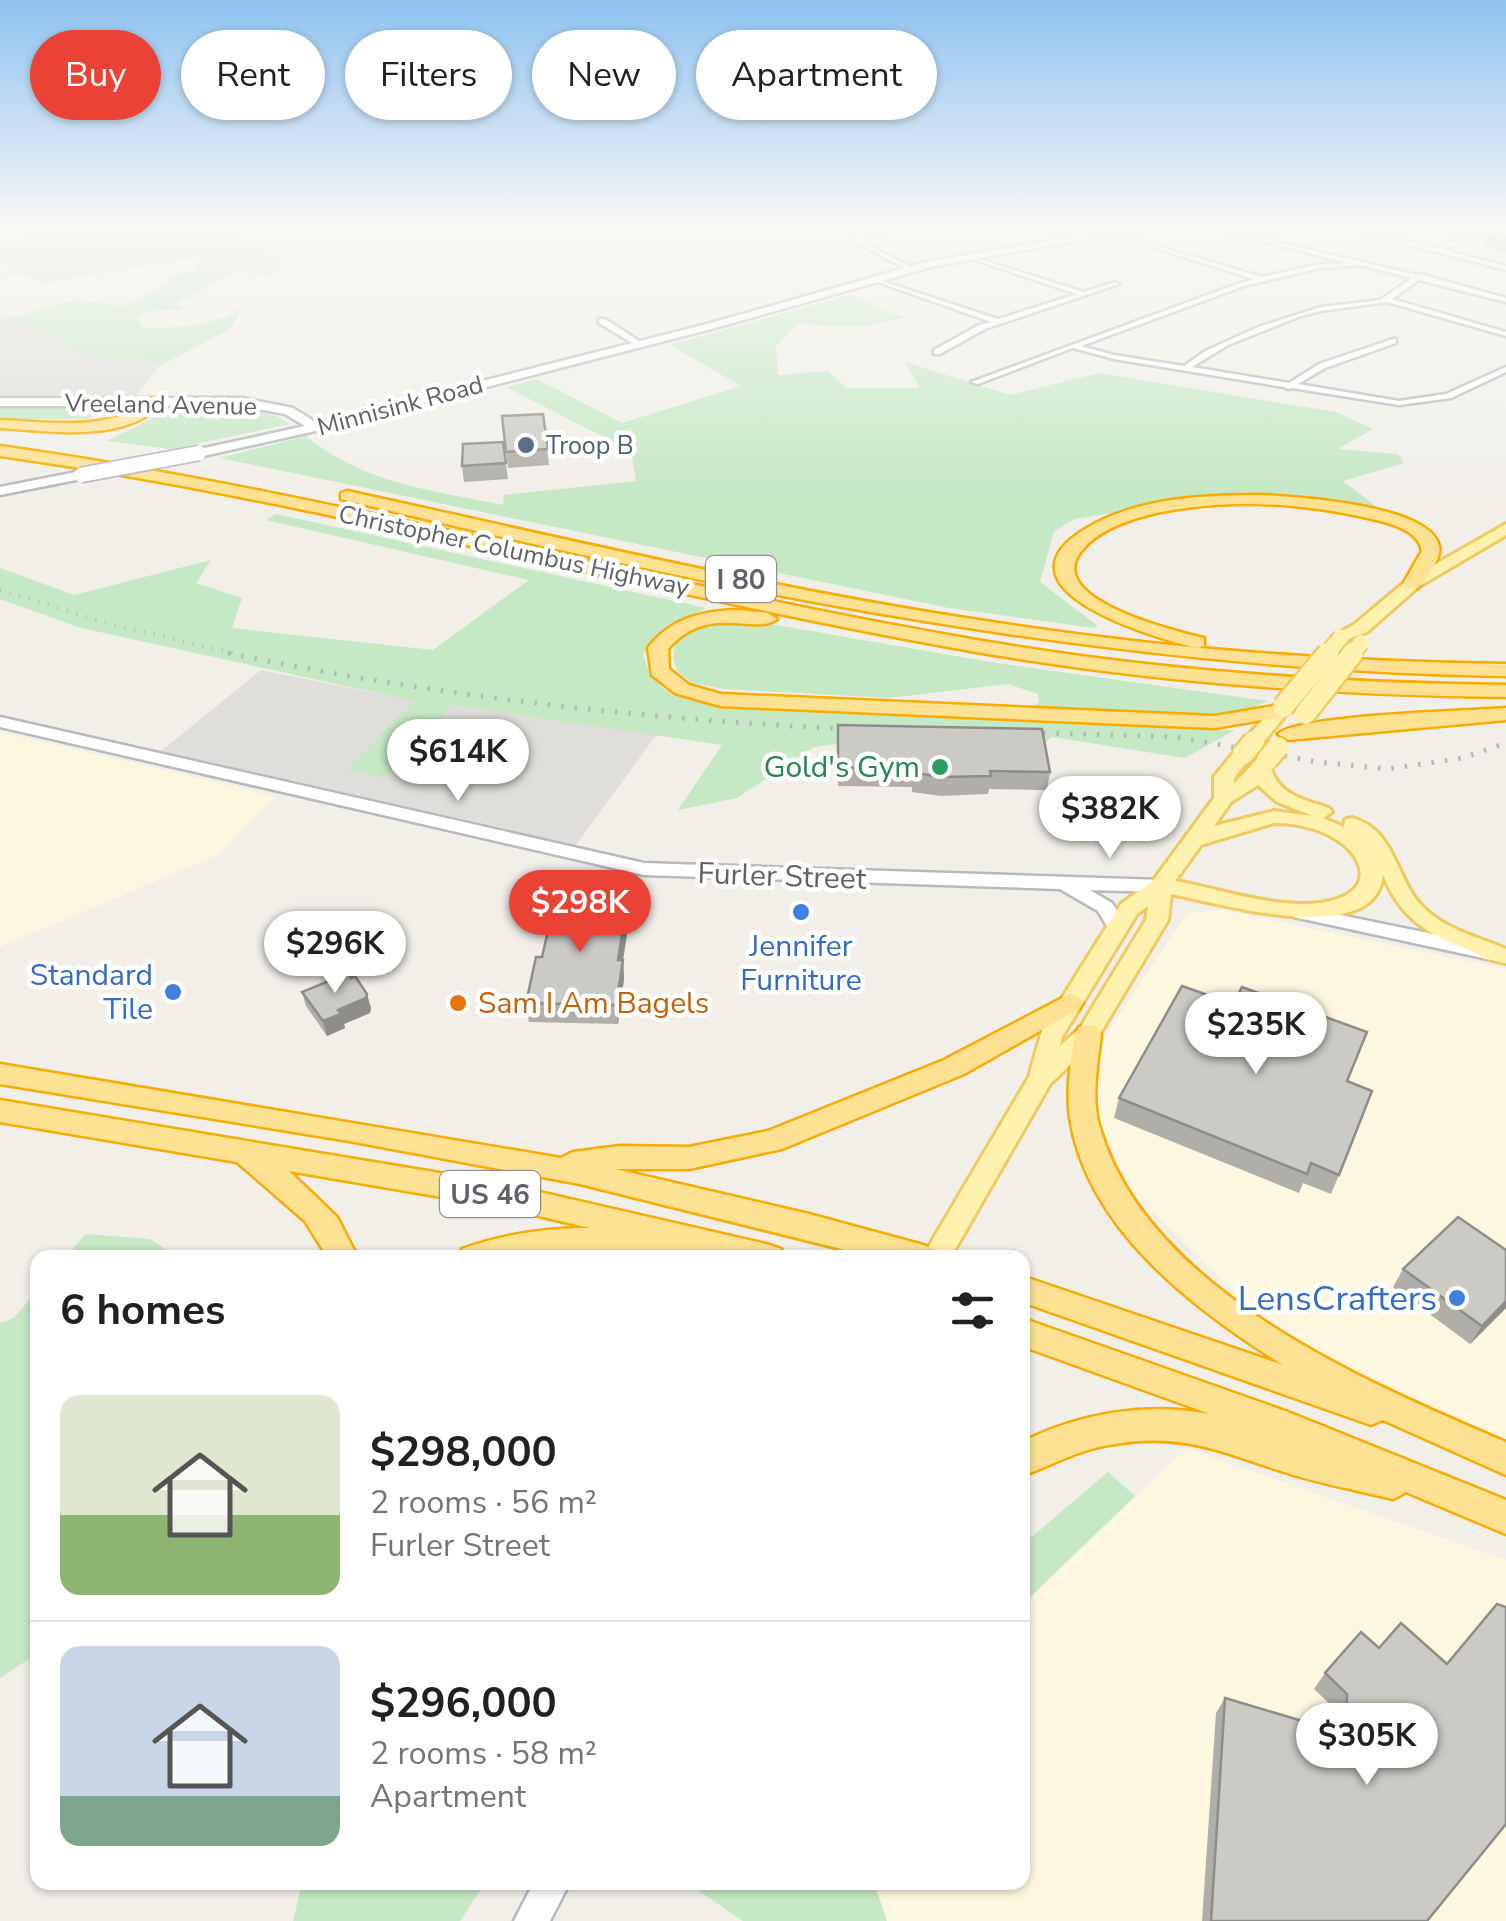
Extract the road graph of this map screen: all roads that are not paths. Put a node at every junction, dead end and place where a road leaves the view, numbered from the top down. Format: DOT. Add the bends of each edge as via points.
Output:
graph roads {
  1 [pos="737,317"];
  2 [pos="981,317"];
  3 [pos="1011,317"];
  4 [pos="1155,317"];
  5 [pos="1299,317"];
  6 [pos="1445,317"];
  7 [pos="602,321"];
  8 [pos="996,322"];
  9 [pos="1506,334"];
  10 [pos="1393,341"];
  11 [pos="640,344"];
  12 [pos="1073,346"];
  13 [pos="937,352"];
  14 [pos="1506,368"];
  15 [pos="1185,370"];
  16 [pos="975,382"];
  17 [pos="1288,387"];
  18 [pos="0,402"];
  19 [pos="158,402"];
  20 [pos="0,424"];
  21 [pos="316,427"];
  22 [pos="0,437"];
  23 [pos="0,451"];
  24 [pos="0,491"];
  25 [pos="1506,529"];
  26 [pos="1412,584"];
  27 [pos="1361,635"];
  28 [pos="1064,659"];
  29 [pos="1280,661"];
  30 [pos="1506,670"];
  31 [pos="1506,691"];
  32 [pos="1281,709"];
  33 [pos="1506,714"];
  34 [pos="0,722"];
  35 [pos="1273,752"];
  36 [pos="1224,798"];
  37 [pos="1191,842"];
  38 [pos="1058,884"];
  39 [pos="1162,886"];
  40 [pos="1302,913"];
  41 [pos="1118,928"];
  42 [pos="1505,956"];
  43 [pos="1070,1004"];
  44 [pos="1088,1034"];
  45 [pos="0,1074"];
  46 [pos="1042,1078"];
  47 [pos="0,1110"];
  48 [pos="245,1152"];
  49 [pos="556,1166"];
  50 [pos="733,1248"];
  51 [pos="339,1250"];
  52 [pos="497,1250"];
  53 [pos="740,1250"];
  54 [pos="894,1250"];
  55 [pos="941,1250"];
  56 [pos="1030,1292"];
  57 [pos="1030,1335"];
  58 [pos="1429,1426"];
  59 [pos="1030,1455"];
  60 [pos="1506,1458"];
  61 [pos="1471,1502"];
  62 [pos="1506,1517"];
  63 [pos="549,1890"];
  64 [pos="531,1921"];
  1 -- 11 [label="street, Minnisink Road"];
  2 -- 8 [label="street"];
  3 -- 8 [label="street"];
  4 -- 12 [label="street"];
  5 -- 15 [label="street" via="1201,354"];
  6 -- 9 [label="street"];
  7 -- 11 [label="street"];
  8 -- 13 [label="street"];
  10 -- 17 [label="street" via="1322,366"];
  11 -- 21 [label="street, Minnisink Road"];
  12 -- 15 [label="street"];
  12 -- 16 [label="street"];
  14 -- 17 [label="street" via="1422,402"];
  15 -- 17 [label="street"];
  18 -- 19 [label="street, Vreeland Avenue"];
  19 -- 20 [label="highway" via="141,416 103,425"];
  19 -- 21 [label="street, Vreeland Avenue" via="259,404"];
  21 -- 24 [label="street, Minnisink Road, bridge"];
  22 -- 29 [label="highway, Christopher Columbus Highway / I 80" via="190,464 942,620"];
  23 -- 28 [label="highway, Christopher Columbus Highway / I 80" via="209,484 843,620"];
  25 -- 26 [label="main road"];
  26 -- 27 [label="main road"];
  26 -- 29 [label="highway" via="1431,554 1422,535 1386,518 1310,504 1243,500 1164,507 1102,525 1070,550 1066,572 1074,586 1111,615"];
  27 -- 32 [label="main road, bridge" via="1341,637"];
  27 -- 35 [label="main road, bridge"];
  28 -- 31 [label="highway, Christopher Columbus Highway / I 80" via="1281,683"];
  28 -- 32 [label="highway" via="1028,663 735,615 681,627 656,656 659,671 675,685 720,700 1215,722"];
  29 -- 30 [label="highway, Christopher Columbus Highway / I 80"];
  32 -- 36 [label="main road" via="1224,777"];
  33 -- 35 [label="highway" via="1321,728"];
  34 -- 38 [label="street, Furler Street" via="644,869"];
  35 -- 36 [label="main road" via="1248,784"];
  35 -- 42 [label="main road" via="1263,781 1278,795 1348,822 1377,842 1422,917"];
  36 -- 37 [label="main road"];
  37 -- 39 [label="main road"];
  37 -- 40 [label="main road" via="1254,819 1284,816 1350,838 1369,858 1370,889 1352,902"];
  38 -- 39 [label="street, Furler Street"];
  38 -- 41 [label="street" via="1104,904"];
  39 -- 40 [label="main road"];
  39 -- 41 [label="main road" via="1129,909"];
  39 -- 44 [label="main road" via="1157,920"];
  40 -- 42 [label="street"];
  41 -- 43 [label="main road"];
  43 -- 46 [label="main road" via="1050,1036"];
  43 -- 49 [label="highway" via="954,1067 772,1141 718,1155"];
  44 -- 46 [label="main road"];
  44 -- 58 [label="highway" via="1086,1128 1108,1185 1143,1232 1173,1265 1266,1338"];
  45 -- 49 [label="highway, US 46"];
  46 -- 55 [label="main road"];
  47 -- 48 [label="highway, US 46"];
  48 -- 50 [label="highway, US 46" via="500,1196"];
  48 -- 51 [label="highway" via="316,1212"];
  49 -- 54 [label="highway, US 46"];
  50 -- 52 [label="highway" via="558,1239"];
  50 -- 53 [label="highway, US 46"];
  56 -- 58 [label="highway" via="1337,1401"];
  57 -- 61 [label="highway" via="1288,1427"];
  58 -- 60 [label="highway"];
  59 -- 61 [label="highway" via="1106,1429 1204,1428 1284,1456"];
  61 -- 62 [label="highway"];
  63 -- 64 [label="street"];
}
